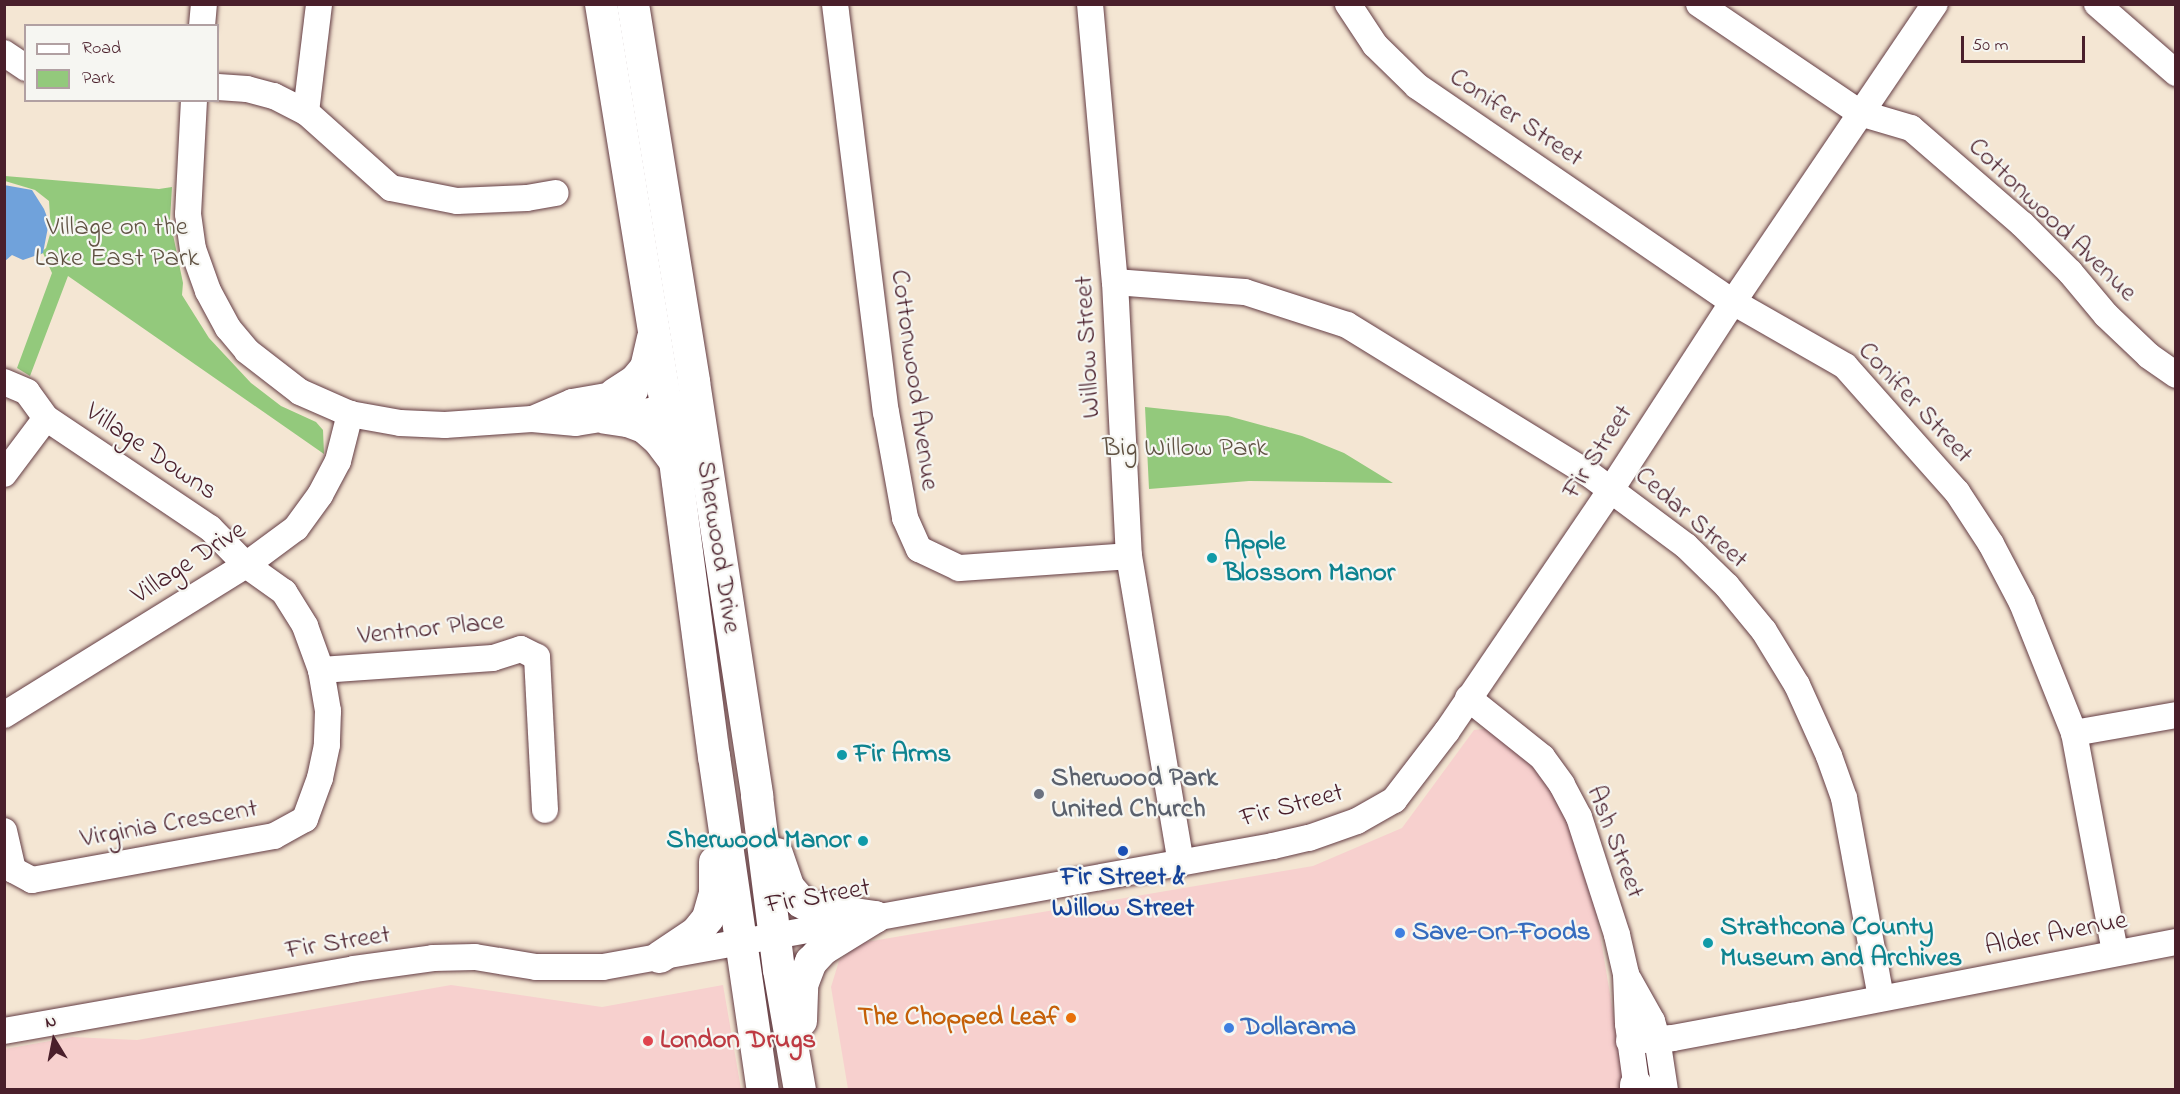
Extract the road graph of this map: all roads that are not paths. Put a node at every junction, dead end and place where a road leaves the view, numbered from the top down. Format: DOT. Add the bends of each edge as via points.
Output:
graph roads {
  1 [pos="204,4"];
  2 [pos="319,4"];
  3 [pos="601,4"];
  4 [pos="633,4"];
  5 [pos="835,4"];
  6 [pos="1090,4"];
  7 [pos="1348,4"];
  8 [pos="1699,4"];
  9 [pos="1935,4"];
  10 [pos="2097,4"];
  11 [pos="202,24"];
  12 [pos="4,53"];
  13 [pos="24,67"];
  14 [pos="2175,73"];
  15 [pos="219,87"];
  16 [pos="195,102"];
  17 [pos="306,111"];
  18 [pos="1860,113"];
  19 [pos="556,193"];
  20 [pos="1115,282"];
  21 [pos="1733,302"];
  22 [pos="654,334"];
  23 [pos="2175,375"];
  24 [pos="4,382"];
  25 [pos="695,392"];
  26 [pos="664,397"];
  27 [pos="610,406"];
  28 [pos="350,414"];
  29 [pos="46,418"];
  30 [pos="675,461"];
  31 [pos="4,474"];
  32 [pos="1611,488"];
  33 [pos="1129,556"];
  34 [pos="246,565"];
  35 [pos="321,670"];
  36 [pos="1468,698"];
  37 [pos="4,715"];
  38 [pos="2175,715"];
  39 [pos="2074,733"];
  40 [pos="714,756"];
  41 [pos="757,796"];
  42 [pos="545,810"];
  43 [pos="4,831"];
  44 [pos="1180,863"];
  45 [pos="875,916"];
  46 [pos="775,935"];
  47 [pos="741,941"];
  48 [pos="2175,942"];
  49 [pos="2115,952"];
  50 [pos="660,957"];
  51 [pos="1626,974"];
  52 [pos="1881,998"];
  53 [pos="4,1031"];
  54 [pos="1657,1038"];
  55 [pos="1629,1041"];
  56 [pos="799,1084"];
  57 [pos="1643,1088"];
  58 [pos="764,1089"];
  1 -- 11 [label="street"];
  2 -- 17 [label="street"];
  3 -- 22 [label="main road, Sherwood Drive"];
  4 -- 25 [label="main road, Sherwood Drive"];
  5 -- 33 [label="street, Cottonwood Avenue" via="886,412 905,518 919,549 959,568"];
  6 -- 20 [label="street, Willow Street"];
  7 -- 21 [label="street, Conifer Street" via="1375,45 1417,86"];
  8 -- 18 [label="street, Cottonwood Avenue"];
  9 -- 18 [label="street, Fir Street"];
  10 -- 14 [label="street"];
  12 -- 13 [label="street"];
  15 -- 17 [label="street" via="274,96"];
  16 -- 28 [label="street" via="188,214 193,249 208,291 228,328 270,371 300,392"];
  17 -- 19 [label="street" via="391,188 457,201"];
  18 -- 21 [label="street, Fir Street"];
  18 -- 23 [label="street, Cottonwood Avenue" via="1911,128 2022,224 2106,315"];
  20 -- 32 [label="street, Cedar Street" via="1245,292 1347,325"];
  20 -- 33 [label="street, Willow Street"];
  21 -- 32 [label="street, Fir Street"];
  21 -- 39 [label="street, Conifer Street" via="1845,366 1957,492 1991,544 2022,603"];
  22 -- 26 [label="main road, Sherwood Drive"];
  22 -- 27 [label="main road" via="646,368"];
  24 -- 29 [label="street, Village Downs" via="27,392"];
  25 -- 26 [label="street"];
  25 -- 41 [label="main road, Sherwood Drive"];
  26 -- 27 [label="street"];
  26 -- 30 [label="main road, Sherwood Drive"];
  27 -- 28 [label="street" via="576,423 532,419 445,425 400,423"];
  27 -- 30 [label="main road" via="628,421 644,427"];
  28 -- 34 [label="street, Village Drive" via="339,461 320,495 296,528"];
  29 -- 31 [label="street, Village Downs"];
  29 -- 34 [label="street, Village Downs" via="210,528"];
  30 -- 40 [label="main road, Sherwood Drive"];
  32 -- 36 [label="street, Fir Street"];
  32 -- 52 [label="street, Cedar Street" via="1686,546 1726,586 1764,631 1797,684 1844,798"];
  33 -- 44 [label="street, Willow Street"];
  34 -- 35 [label="street, Virginia Crescent" via="284,592 305,626"];
  34 -- 37 [label="street, Village Drive"];
  35 -- 42 [label="street, Ventnor Place" via="493,658 521,649 537,657"];
  35 -- 43 [label="street, Virginia Crescent" via="327,745 320,778 305,819 274,836 32,880 13,870"];
  36 -- 44 [label="street, Fir Street" via="1394,800 1357,821 1309,838"];
  36 -- 51 [label="street, Ash Street" via="1542,758 1562,785 1592,853"];
  38 -- 39 [label="street"];
  39 -- 49 [label="street, Conifer Street"];
  40 -- 47 [label="main road, Sherwood Drive"];
  40 -- 50 [label="main road" via="715,881 711,912 696,933"];
  41 -- 45 [label="main road" via="789,888 801,902 813,908"];
  41 -- 46 [label="main road, Sherwood Drive"];
  44 -- 45 [label="street, Fir Street"];
  45 -- 46 [label="street, Fir Street"];
  45 -- 56 [label="main road" via="823,949 805,971"];
  46 -- 47 [label="street, Fir Street"];
  46 -- 56 [label="main road, Sherwood Drive"];
  47 -- 50 [label="street, Fir Street"];
  47 -- 58 [label="main road, Sherwood Drive"];
  48 -- 49 [label="street, Alder Avenue"];
  49 -- 52 [label="street, Alder Avenue"];
  50 -- 53 [label="street, Fir Street" via="577,968 536,967 475,957 433,958"];
  51 -- 54 [label="street, Ash Street"];
  51 -- 55 [label="street, Ash Street"];
  52 -- 54 [label="street, Alder Avenue"];
  54 -- 55 [label="street, Alder Avenue"];
  54 -- 57 [label="street, Ash Street"];
  55 -- 57 [label="street, Ash Street"];
}
